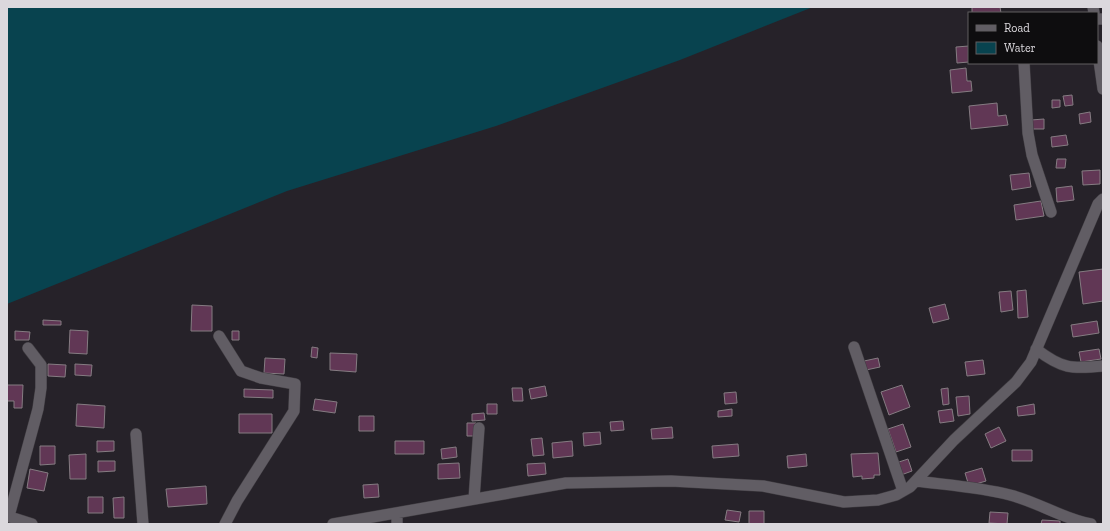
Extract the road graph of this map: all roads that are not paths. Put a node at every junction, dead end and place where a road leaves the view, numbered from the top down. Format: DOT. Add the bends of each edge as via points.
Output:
graph roads {
  1 [pos="1098,53"];
  2 [pos="1024,64"];
  3 [pos="1103,89"];
  4 [pos="1103,199"];
  5 [pos="1051,212"];
  6 [pos="220,336"];
  7 [pos="854,347"];
  8 [pos="28,348"];
  9 [pos="1036,349"];
  10 [pos="1103,366"];
  11 [pos="479,428"];
  12 [pos="136,434"];
  13 [pos="916,481"];
  14 [pos="903,491"];
  15 [pos="474,500"];
  16 [pos="8,516"];
  17 [pos="397,519"];
  18 [pos="32,524"];
  19 [pos="143,524"];
  20 [pos="225,524"];
  21 [pos="333,524"];
  22 [pos="1091,524"];
  1 -- 3 [label="street"];
  2 -- 5 [label="street" via="1028,133 1032,155"];
  4 -- 9 [label="street" via="1098,204"];
  6 -- 20 [label="street" via="240,371 260,378 295,384 294,411"];
  7 -- 14 [label="street"];
  8 -- 16 [label="street" via="41,366 41,388 38,409"];
  9 -- 10 [label="street" via="1053,362 1068,367"];
  9 -- 13 [label="street" via="1031,362 1016,382 954,440"];
  11 -- 15 [label="street"];
  12 -- 19 [label="street"];
  13 -- 14 [label="street"];
  13 -- 22 [label="street" via="1010,495 1037,503 1082,523"];
  14 -- 15 [label="street" via="878,500 844,502 763,486 671,481 566,483"];
  15 -- 17 [label="street"];
  16 -- 18 [label="street"];
  17 -- 21 [label="street"];
}
